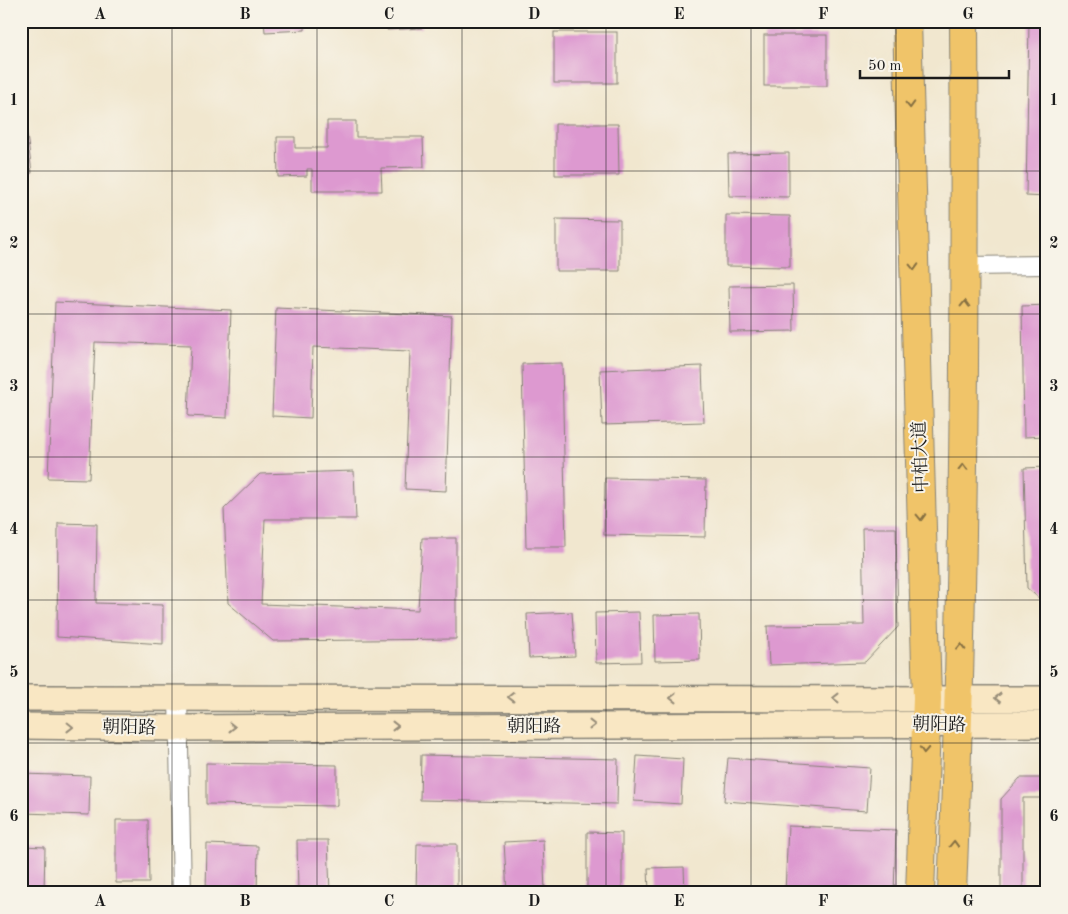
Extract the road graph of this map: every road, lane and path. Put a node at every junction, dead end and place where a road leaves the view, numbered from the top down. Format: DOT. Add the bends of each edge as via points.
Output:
graph roads {
  1 [pos="907,21"];
  2 [pos="964,21"];
  3 [pos="1047,264"];
  4 [pos="966,266"];
  5 [pos="178,696"];
  6 [pos="21,698"];
  7 [pos="1047,699"];
  8 [pos="926,711"];
  9 [pos="960,711"];
  10 [pos="1047,724"];
  11 [pos="21,726"];
  12 [pos="178,728"];
  13 [pos="182,893"];
  14 [pos="920,893"];
  15 [pos="952,893"];
  1 -- 8 [label="main road, 中柏大道, one-way"];
  2 -- 4 [label="main road"];
  3 -- 4 [label="street"];
  9 -- 4 [label="main road, one-way"];
  5 -- 6 [label="main road, 朝阳路"];
  8 -- 5 [label="main road, 朝阳路, one-way"];
  5 -- 12 [label="street"];
  7 -- 9 [label="main road, 朝阳路, one-way"];
  8 -- 9 [label="main road, 朝阳路"];
  12 -- 8 [label="main road, 朝阳路, one-way"];
  8 -- 14 [label="main road, 中柏大道, one-way"];
  9 -- 10 [label="main road, 朝阳路"];
  15 -- 9 [label="main road, one-way"];
  11 -- 12 [label="main road, 朝阳路, one-way"];
  12 -- 13 [label="street"];
}
